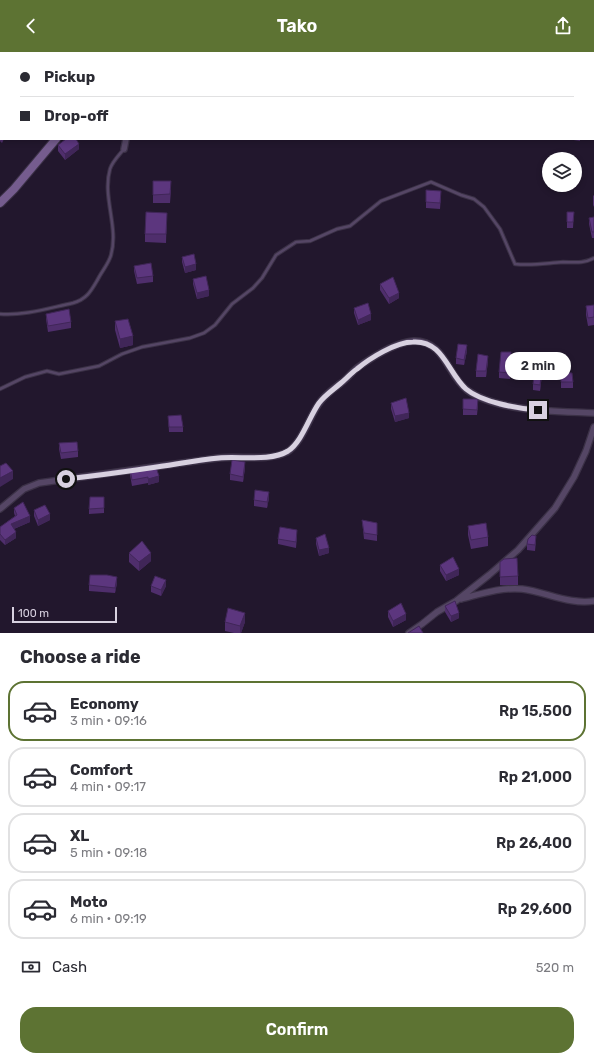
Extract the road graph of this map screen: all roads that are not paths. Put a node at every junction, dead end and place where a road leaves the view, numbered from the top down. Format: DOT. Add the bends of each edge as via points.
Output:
graph roads {
  1 [pos="55,140"];
  2 [pos="126,140"];
  3 [pos="124,150"];
  4 [pos="0,203"];
  5 [pos="594,258"];
  6 [pos="0,314"];
  7 [pos="0,390"];
  8 [pos="594,413"];
  9 [pos="594,427"];
  10 [pos="0,509"];
  11 [pos="457,600"];
  12 [pos="594,601"];
  13 [pos="409,633"];
  1 -- 4 [label="main road"];
  2 -- 3 [label="street"];
  3 -- 6 [label="lane" via="110,168 109,176 109,209 113,236 111,257 90,294 73,303 28,313"];
  5 -- 7 [label="lane" via="577,263 528,266 515,264 500,229 484,207 474,199 431,182 380,201 350,226 310,241 296,242 276,256 253,288 232,304 215,325 204,333 142,347 99,366 59,374 47,371 25,377"];
  8 -- 10 [label="street" via="524,409 477,396 466,390 442,355 432,346 414,341 400,343 357,369 330,390 318,404 298,442 280,455 220,458 39,483 24,489"];
  9 -- 11 [label="street" via="574,477 556,508 518,550"];
  11 -- 12 [label="street" via="495,590 521,589 583,602"];
  11 -- 13 [label="street"];
}
